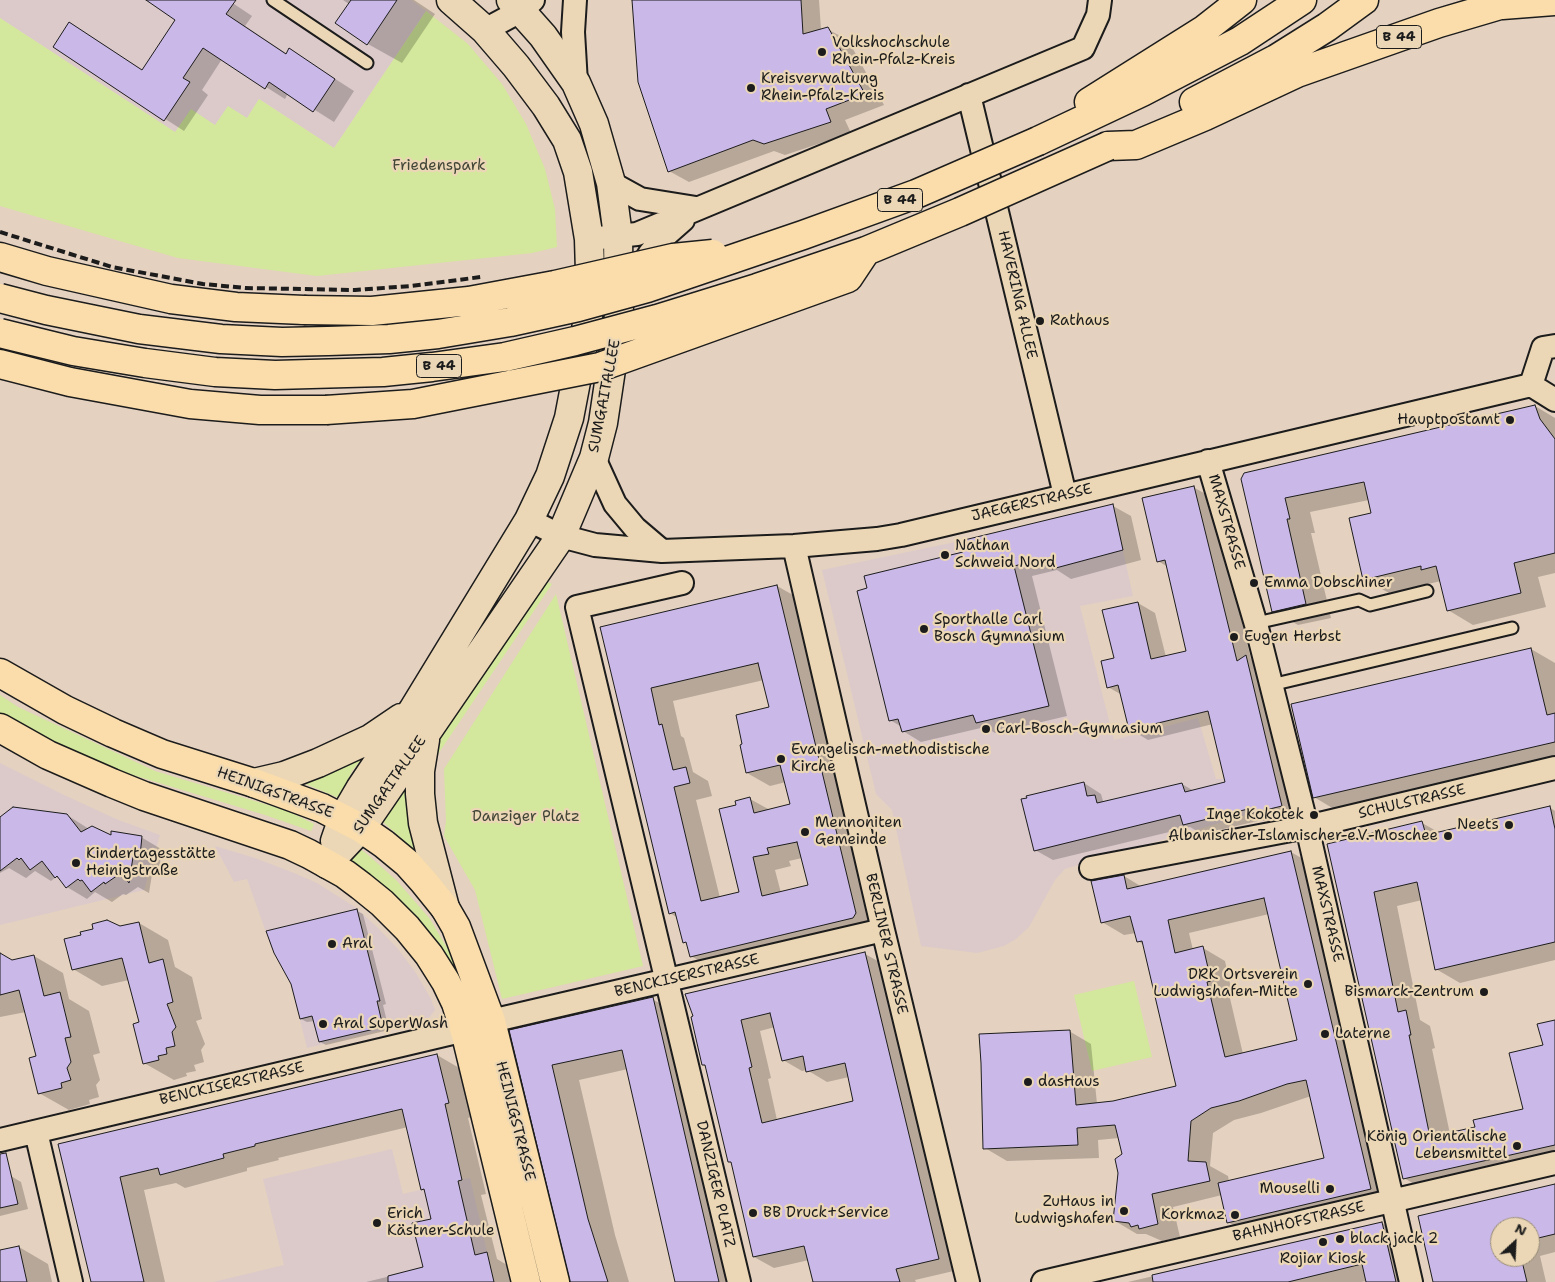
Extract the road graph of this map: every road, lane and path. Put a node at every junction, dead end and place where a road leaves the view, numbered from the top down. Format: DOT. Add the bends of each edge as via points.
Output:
graph roads {
  1 [pos="273,0"];
  2 [pos="451,0"];
  3 [pos="575,0"];
  4 [pos="1100,0"];
  5 [pos="1242,0"];
  6 [pos="1302,0"];
  7 [pos="1364,0"];
  8 [pos="1555,0"];
  9 [pos="516,3"];
  10 [pos="1510,3"];
  11 [pos="485,30"];
  12 [pos="367,63"];
  13 [pos="576,83"];
  14 [pos="969,95"];
  15 [pos="1038,141"];
  16 [pos="1108,146"];
  17 [pos="611,183"];
  18 [pos="697,208"];
  19 [pos="618,236"];
  20 [pos="589,239"];
  21 [pos="757,250"];
  22 [pos="866,250"];
  23 [pos="0,257"];
  24 [pos="590,272"];
  25 [pos="0,298"];
  26 [pos="524,303"];
  27 [pos="498,313"];
  28 [pos="619,316"];
  29 [pos="474,324"];
  30 [pos="0,333"];
  31 [pos="1555,346"];
  32 [pos="0,364"];
  33 [pos="1531,385"];
  34 [pos="1555,400"];
  35 [pos="594,458"];
  36 [pos="1208,461"];
  37 [pos="1065,495"];
  38 [pos="529,520"];
  39 [pos="562,536"];
  40 [pos="794,546"];
  41 [pos="662,552"];
  42 [pos="682,584"];
  43 [pos="1427,591"];
  44 [pos="1256,623"];
  45 [pos="1512,628"];
  46 [pos="0,673"];
  47 [pos="1271,685"];
  48 [pos="420,721"];
  49 [pos="0,728"];
  50 [pos="1555,768"];
  51 [pos="254,782"];
  52 [pos="352,823"];
  53 [pos="1307,827"];
  54 [pos="327,864"];
  55 [pos="1091,868"];
  56 [pos="444,908"];
  57 [pos="883,930"];
  58 [pos="667,980"];
  59 [pos="491,1020"];
  60 [pos="465,1030"];
  61 [pos="36,1132"];
  62 [pos="0,1140"];
  63 [pos="1555,1163"];
  64 [pos="1392,1201"];
  65 [pos="71,1282"];
  66 [pos="526,1282"];
  67 [pos="555,1282"];
  68 [pos="739,1282"];
  69 [pos="968,1282"];
  70 [pos="1044,1282"];
  71 [pos="1411,1282"];
  1 -- 12 [label="lane"];
  2 -- 11 [label="street, SUMGAITALLEE"];
  3 -- 13 [label="street"];
  4 -- 14 [label="street" via="1098,15 1083,48"];
  5 -- 15 [label="main road" via="1205,29 1098,95"];
  6 -- 15 [label="main road, B 44" via="1215,54"];
  7 -- 16 [label="main road, B 44" via="1276,59"];
  8 -- 10 [label="main road"];
  9 -- 11 [label="street"];
  9 -- 13 [label="street, SUMGAITALLEE" via="544,36"];
  10 -- 16 [label="main road, B 44" via="1439,23 1297,74 1136,145"];
  11 -- 20 [label="street, SUMGAITALLEE" via="516,66 568,140 578,172"];
  13 -- 17 [label="street, SUMGAITALLEE" via="594,124"];
  14 -- 18 [label="street"];
  14 -- 37 [label="street, HAVERING ALLEE"];
  15 -- 21 [label="main road, B 44, bridge" via="916,194"];
  16 -- 22 [label="main road, B 44, bridge"];
  17 -- 18 [label="street" via="640,200"];
  17 -- 19 [label="street, SUMGAITALLEE"];
  18 -- 19 [label="street" via="637,234"];
  18 -- 28 [label="street" via="650,253"];
  19 -- 20 [label="street"];
  19 -- 28 [label="street, SUMGAITALLEE"];
  20 -- 24 [label="street, SUMGAITALLEE"];
  21 -- 23 [label="main road, bridge" via="673,258 469,301 372,311 236,307 171,299"];
  21 -- 25 [label="main road, B 44, bridge" via="647,288 578,307 510,322 389,339 282,342 220,339 139,329"];
  22 -- 30 [label="main road, B 44, bridge" via="758,288 575,341 505,357 422,368 335,374 215,372 73,351"];
  22 -- 32 [label="main road, bridge" via="848,278 600,367 412,404 326,410 260,410 190,404 70,382"];
  24 -- 26 [label="lane"];
  24 -- 38 [label="street, SUMGAITALLEE" via="588,319 570,418 550,476"];
  27 -- 29 [label="lane"];
  28 -- 35 [label="street, SUMGAITALLEE" via="603,423"];
  31 -- 33 [label="street" via="1543,348"];
  33 -- 34 [label="street"];
  33 -- 36 [label="street, JAEGERSTRASSE"];
  35 -- 39 [label="street, SUMGAITALLEE"];
  35 -- 41 [label="street" via="615,504 635,528"];
  36 -- 37 [label="street, JAEGERSTRASSE"];
  36 -- 44 [label="street, MAXSTRASSE"];
  37 -- 40 [label="street, JAEGERSTRASSE" via="901,535"];
  38 -- 39 [label="street, JAEGERSTRASSE"];
  38 -- 48 [label="street, SUMGAITALLEE"];
  39 -- 41 [label="street, JAEGERSTRASSE" via="596,545"];
  39 -- 48 [label="street, SUMGAITALLEE"];
  40 -- 41 [label="street, JAEGERSTRASSE"];
  40 -- 57 [label="street, BERLINER STRASSE"];
  42 -- 58 [label="street, DANZIGER PLATZ" via="577,607"];
  43 -- 44 [label="lane" via="1370,605 1359,600"];
  44 -- 47 [label="street, MAXSTRASSE"];
  45 -- 47 [label="lane"];
  46 -- 51 [label="main road, HEINIGSTRASSE" via="113,733 162,754"];
  47 -- 53 [label="street, MAXSTRASSE"];
  48 -- 51 [label="street" via="383,731 348,750 284,776"];
  48 -- 52 [label="street, SUMGAITALLEE"];
  48 -- 56 [label="street" via="423,823"];
  49 -- 54 [label="main road, HEINIGSTRASSE" via="48,755 112,783 290,845"];
  50 -- 53 [label="street, SCHULSTRASSE"];
  51 -- 52 [label="main road, HEINIGSTRASSE" via="299,798"];
  52 -- 54 [label="street, SUMGAITALLEE"];
  52 -- 56 [label="main road, HEINIGSTRASSE" via="384,844 406,864"];
  53 -- 55 [label="street, SCHULSTRASSE"];
  53 -- 64 [label="street, MAXSTRASSE"];
  54 -- 60 [label="main road, HEINIGSTRASSE" via="361,886 408,928 446,982"];
  56 -- 59 [label="main road, HEINIGSTRASSE" via="456,927"];
  57 -- 58 [label="street, BENCKISERSTRASSE"];
  57 -- 69 [label="street, BERLINER STRASSE"];
  58 -- 59 [label="street, BENCKISERSTRASSE"];
  58 -- 68 [label="street, DANZIGER PLATZ"];
  59 -- 67 [label="main road, HEINIGSTRASSE"];
  60 -- 61 [label="street, BENCKISERSTRASSE"];
  60 -- 66 [label="main road, HEINIGSTRASSE"];
  61 -- 62 [label="street, BENCKISERSTRASSE"];
  61 -- 65 [label="street"];
  63 -- 64 [label="street, BAHNHOFSTRASSE"];
  64 -- 70 [label="street, BAHNHOFSTRASSE"];
  64 -- 71 [label="street, MAXSTRASSE"];
}
